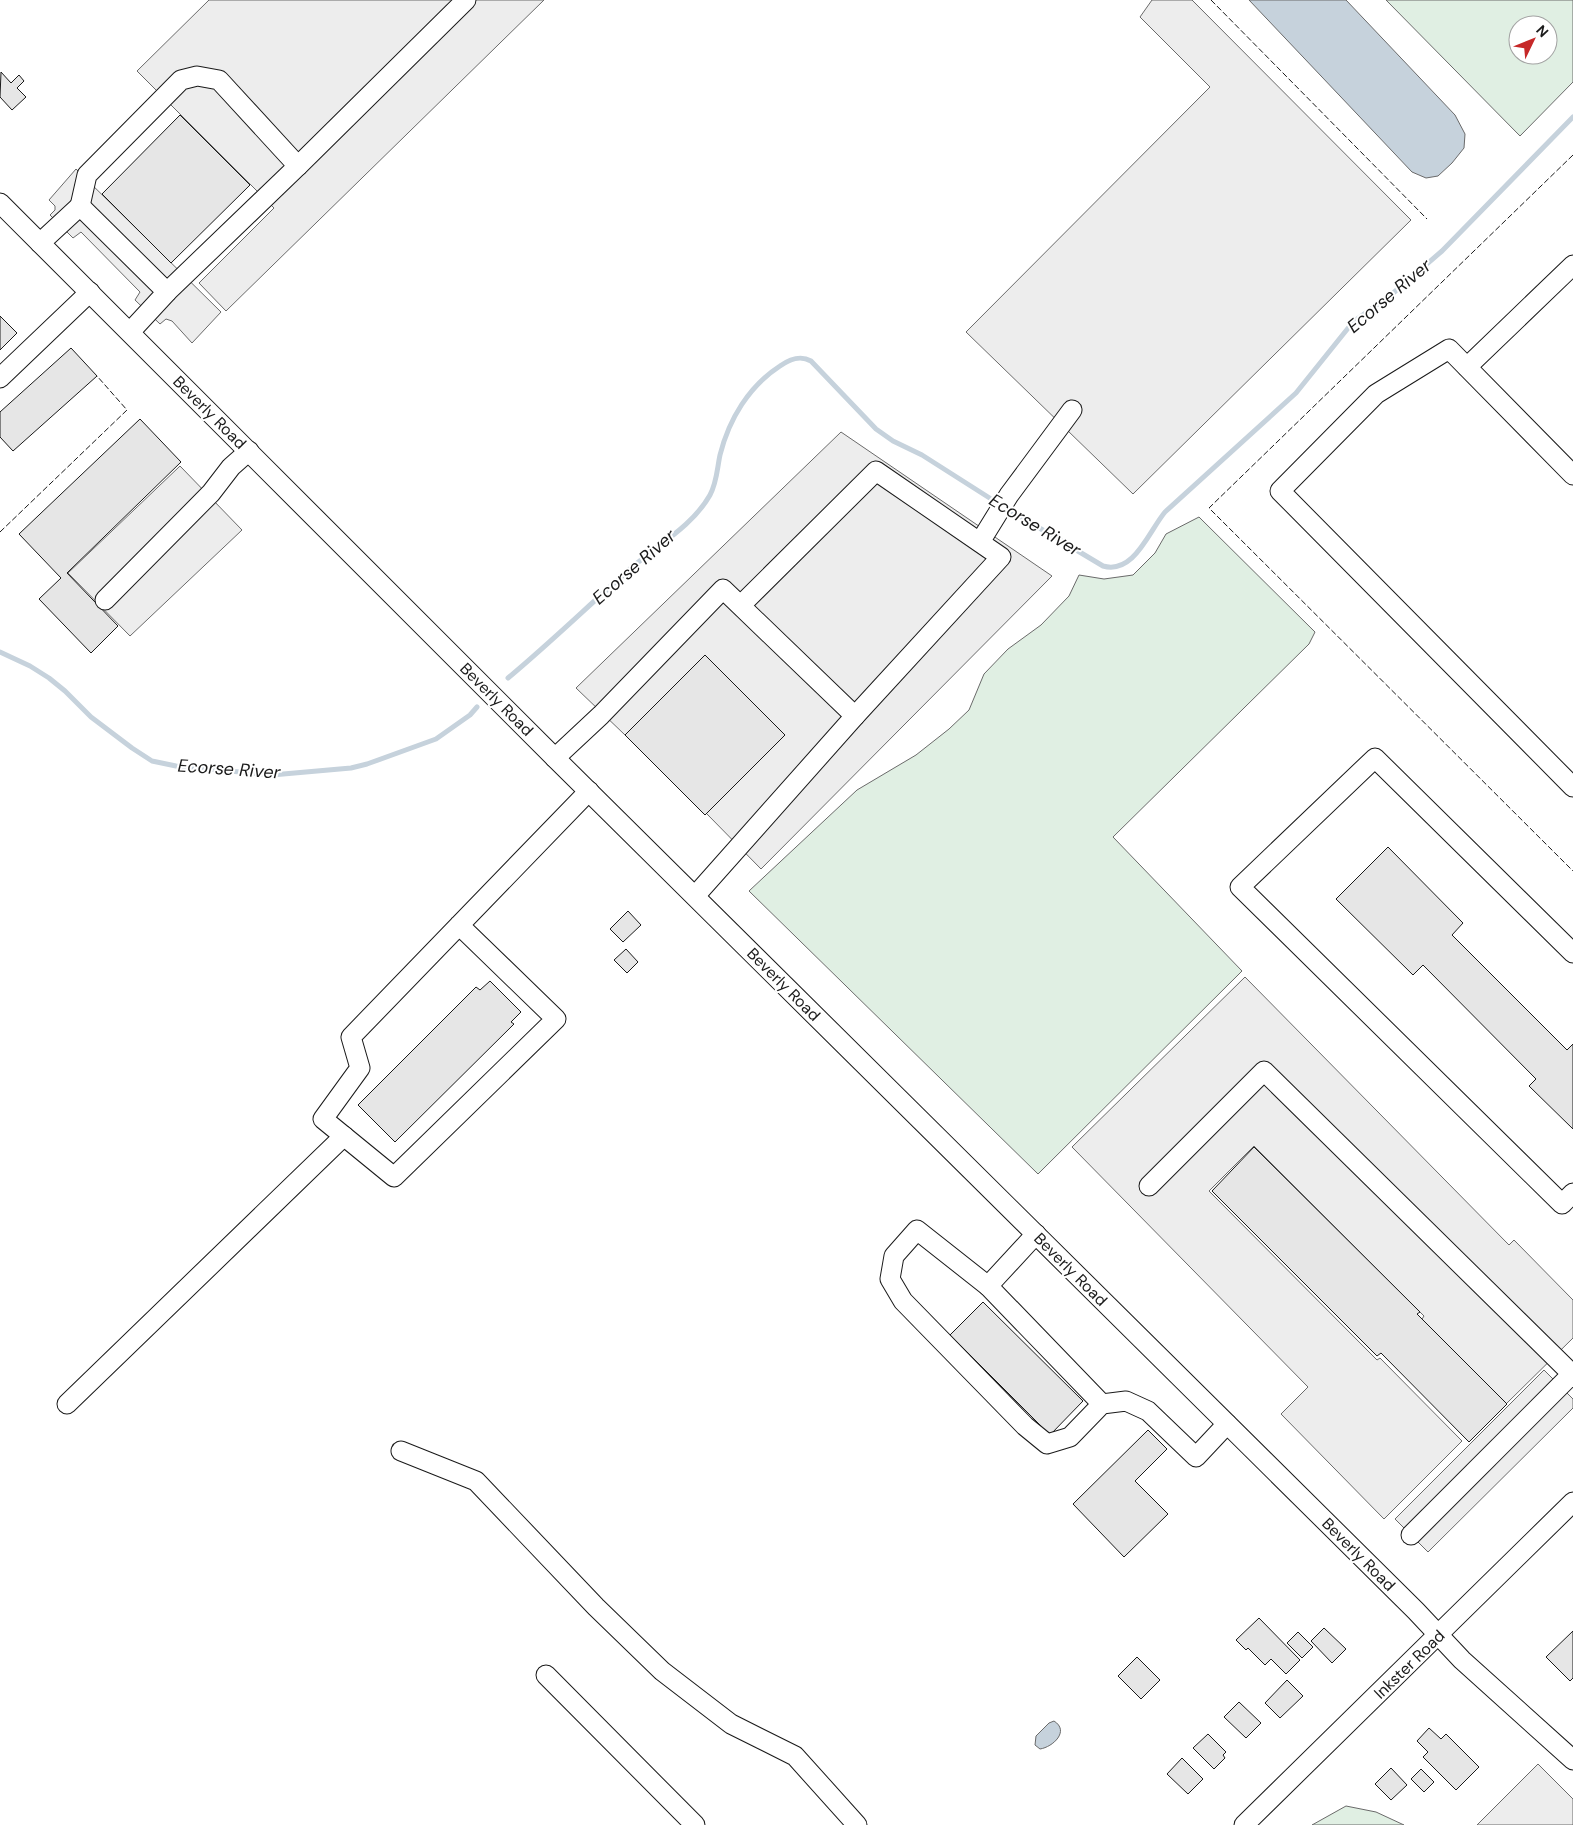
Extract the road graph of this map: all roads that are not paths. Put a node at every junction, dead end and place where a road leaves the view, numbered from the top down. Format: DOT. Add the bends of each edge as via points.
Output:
graph roads {
  1 [pos="466,0"];
  2 [pos="298,166"];
  3 [pos="80,206"];
  4 [pos="1,207"];
  5 [pos="40,243"];
  6 [pos="1573,265"];
  7 [pos="90,292"];
  8 [pos="167,292"];
  9 [pos="130,332"];
  10 [pos="1467,366"];
  11 [pos="0,378"];
  12 [pos="1072,410"];
  13 [pos="249,451"];
  14 [pos="1573,475"];
  15 [pos="980,542"];
  16 [pos="105,600"];
  17 [pos="741,605"];
  18 [pos="855,716"];
  19 [pos="555,758"];
  20 [pos="1573,787"];
  21 [pos="589,791"];
  22 [pos="695,896"];
  23 [pos="459,925"];
  24 [pos="1573,953"];
  25 [pos="344,1136"];
  26 [pos="1149,1186"];
  27 [pos="1573,1193"];
  28 [pos="1036,1234"];
  29 [pos="988,1286"];
  30 [pos="1573,1374"];
  31 [pos="67,1404"];
  32 [pos="1102,1404"];
  33 [pos="1228,1424"];
  34 [pos="401,1451"];
  35 [pos="1573,1502"];
  36 [pos="1411,1535"];
  37 [pos="1438,1635"];
  38 [pos="546,1675"];
  39 [pos="1573,1760"];
  40 [pos="695,1825"];
  41 [pos="858,1825"];
  42 [pos="1244,1825"];
  1 -- 2 [label="street"];
  2 -- 3 [label="street" via="219,80 197,76 181,80 87,175"];
  2 -- 8 [label="street"];
  3 -- 5 [label="street"];
  3 -- 8 [label="street"];
  4 -- 5 [label="street, Beverly Road"];
  5 -- 7 [label="street, Beverly Road"];
  6 -- 10 [label="street"];
  7 -- 9 [label="street, Beverly Road"];
  7 -- 11 [label="street"];
  8 -- 9 [label="street"];
  9 -- 13 [label="street, Beverly Road"];
  10 -- 14 [label="street"];
  10 -- 20 [label="street" via="1449,349 1376,394 1280,491"];
  12 -- 15 [label="street" via="1009,495"];
  13 -- 16 [label="street" via="230,466 211,493"];
  13 -- 19 [label="street, Beverly Road"];
  15 -- 17 [label="street" via="876,471"];
  15 -- 18 [label="street" via="1001,557"];
  17 -- 18 [label="street"];
  17 -- 19 [label="street" via="723,589"];
  18 -- 22 [label="street"];
  19 -- 21 [label="street, Beverly Road"];
  21 -- 22 [label="street, Beverly Road"];
  21 -- 23 [label="street"];
  22 -- 28 [label="street, Beverly Road"];
  23 -- 25 [label="street" via="350,1037 360,1068 323,1119"];
  23 -- 25 [label="street" via="556,1020 394,1177"];
  24 -- 27 [label="street" via="1375,758 1240,888 1562,1204"];
  25 -- 31 [label="street"];
  26 -- 30 [label="street" via="1264,1071"];
  28 -- 29 [label="street"];
  28 -- 33 [label="street, Beverly Road"];
  29 -- 32 [label="street"];
  29 -- 32 [label="street" via="917,1230 894,1256 890,1279 903,1301 1025,1426 1047,1444 1070,1437"];
  30 -- 36 [label="street"];
  32 -- 33 [label="street" via="1126,1401 1148,1411 1196,1457"];
  33 -- 37 [label="street, Beverly Road"];
  34 -- 41 [label="street" via="476,1481 596,1607 662,1670 731,1724 795,1756"];
  35 -- 37 [label="street, Inkster Road"];
  37 -- 39 [label="street, Beverly Road"];
  37 -- 42 [label="street, Inkster Road"];
  38 -- 40 [label="street"];
}
